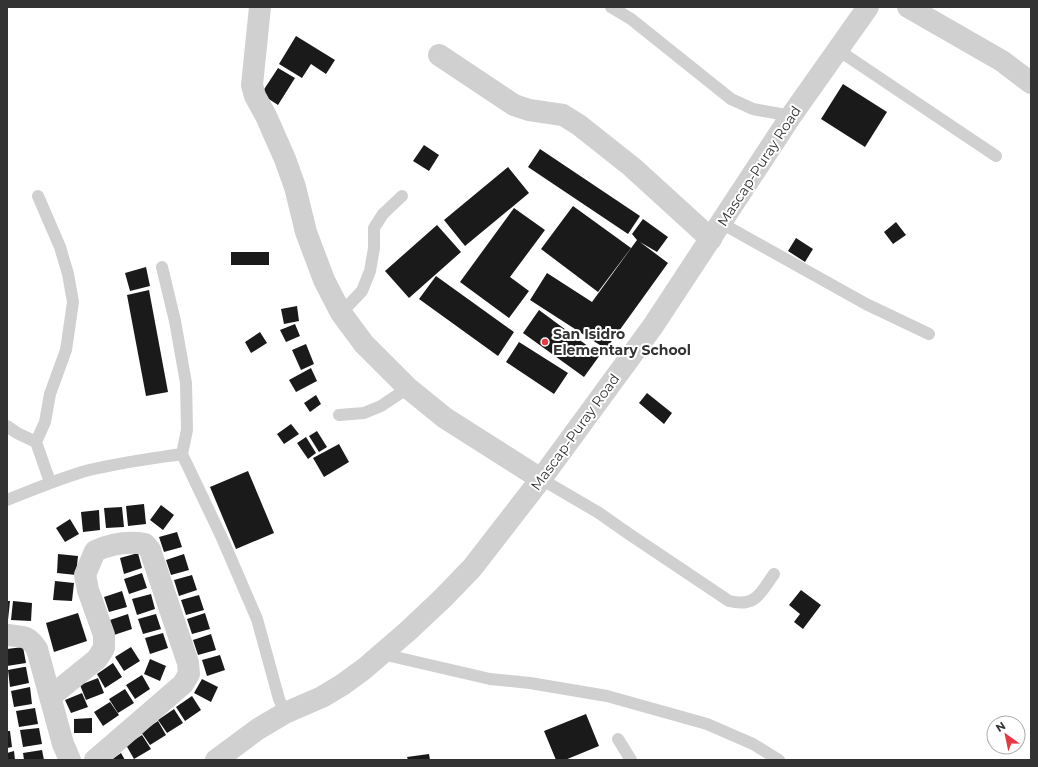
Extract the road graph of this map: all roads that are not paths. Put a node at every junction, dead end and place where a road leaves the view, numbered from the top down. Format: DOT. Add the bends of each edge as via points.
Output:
graph roads {
  1 [pos="260,7"];
  2 [pos="611,7"];
  3 [pos="868,7"];
  4 [pos="908,7"];
  5 [pos="838,50"];
  6 [pos="439,55"];
  7 [pos="1031,83"];
  8 [pos="790,116"];
  9 [pos="996,156"];
  10 [pos="38,196"];
  11 [pos="402,196"];
  12 [pos="716,231"];
  13 [pos="162,267"];
  14 [pos="341,313"];
  15 [pos="929,334"];
  16 [pos="408,388"];
  17 [pos="339,415"];
  18 [pos="7,426"];
  19 [pos="36,442"];
  20 [pos="182,454"];
  21 [pos="541,479"];
  22 [pos="50,482"];
  23 [pos="7,500"];
  24 [pos="774,574"];
  25 [pos="7,636"];
  26 [pos="382,654"];
  27 [pos="50,697"];
  28 [pos="285,713"];
  29 [pos="618,739"];
  30 [pos="70,760"];
  31 [pos="95,760"];
  32 [pos="216,760"];
  33 [pos="631,760"];
  34 [pos="779,760"];
  1 -- 14 [label="street" via="252,85 285,159 306,232 324,280"];
  2 -- 8 [label="lane" via="631,19 731,99 753,109"];
  3 -- 5 [label="street, Mascap-Puray Road"];
  4 -- 7 [label="street" via="1002,61"];
  5 -- 8 [label="street, Mascap-Puray Road"];
  5 -- 9 [label="lane"];
  6 -- 12 [label="street" via="514,105 563,115 580,125"];
  8 -- 12 [label="street, Mascap-Puray Road"];
  10 -- 19 [label="lane" via="60,247 73,302 66,350 50,394 45,422"];
  11 -- 14 [label="lane" via="383,214 374,228 370,271 362,291"];
  12 -- 15 [label="lane"];
  12 -- 21 [label="street, Mascap-Puray Road" via="653,326"];
  13 -- 20 [label="lane" via="186,382 187,430"];
  14 -- 16 [label="street" via="364,344"];
  16 -- 17 [label="lane" via="381,406 364,413"];
  16 -- 21 [label="street" via="445,418"];
  18 -- 19 [label="lane"];
  19 -- 22 [label="lane"];
  20 -- 22 [label="lane" via="126,463"];
  20 -- 28 [label="lane" via="257,619"];
  21 -- 24 [label="lane" via="599,513 729,602 749,603 758,597"];
  21 -- 26 [label="street, Mascap-Puray Road" via="472,568"];
  22 -- 23 [label="lane"];
  25 -- 27 [label="street" via="32,640 37,649"];
  26 -- 28 [label="street, Mascap-Puray Road" via="342,685"];
  26 -- 34 [label="lane" via="490,679 607,696 707,724 753,744"];
  27 -- 30 [label="street"];
  27 -- 31 [label="street" via="97,659 104,648 104,635 85,575 95,551 105,546 133,542 145,544 150,550 188,663 189,674 183,684"];
  28 -- 32 [label="street, Mascap-Puray Road"];
  29 -- 33 [label="lane"];
}
